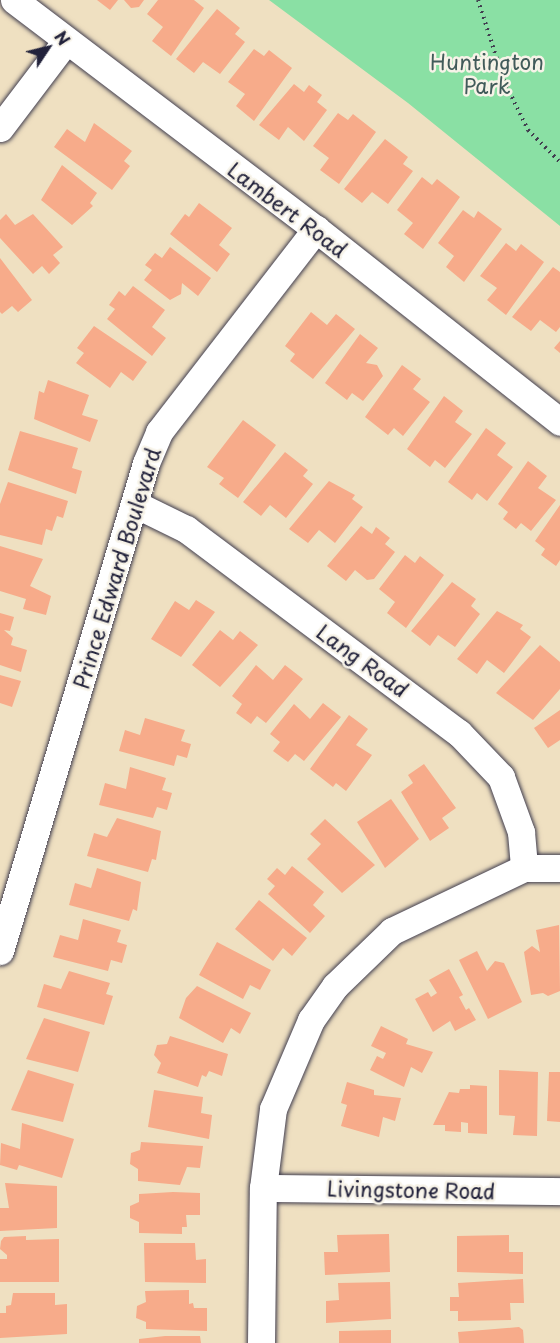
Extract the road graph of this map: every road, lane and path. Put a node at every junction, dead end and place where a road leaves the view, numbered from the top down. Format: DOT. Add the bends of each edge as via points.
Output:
graph roads {
  1 [pos="14,0"];
  2 [pos="478,0"];
  3 [pos="66,41"];
  4 [pos="0,128"];
  5 [pos="560,162"];
  6 [pos="316,229"];
  7 [pos="560,422"];
  8 [pos="135,504"];
  9 [pos="524,868"];
  10 [pos="560,868"];
  11 [pos="0,951"];
  12 [pos="262,1188"];
  13 [pos="560,1191"];
  14 [pos="261,1343"];
  1 -- 3 [label="street, Lambert Road"];
  2 -- 5 [label="path" via="504,81 528,130"];
  3 -- 4 [label="street"];
  3 -- 6 [label="street, Lambert Road"];
  6 -- 7 [label="street, Lambert Road"];
  6 -- 8 [label="street, Prince Edward Boulevard" via="159,432"];
  8 -- 9 [label="street, Lang Road" via="186,529 459,733 501,777 521,832"];
  8 -- 11 [label="street, Prince Edward Boulevard"];
  9 -- 10 [label="street"];
  9 -- 12 [label="street" via="392,931 335,986 311,1020 281,1086 273,1109"];
  12 -- 13 [label="street, Livingstone Road"];
  12 -- 14 [label="street"];
}
